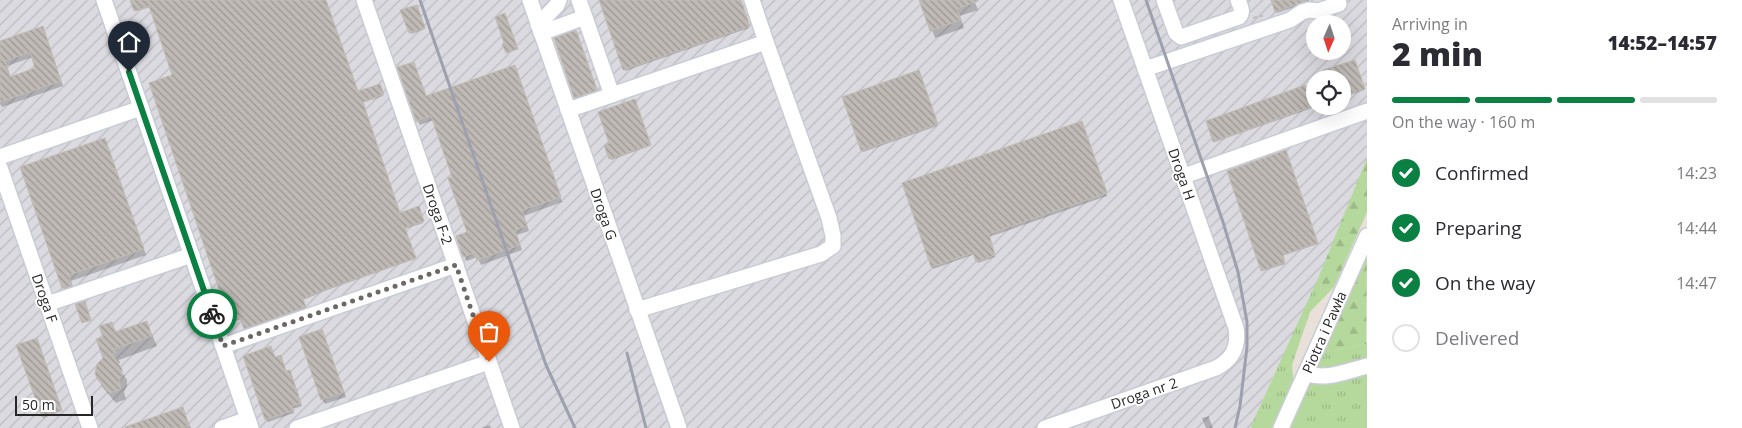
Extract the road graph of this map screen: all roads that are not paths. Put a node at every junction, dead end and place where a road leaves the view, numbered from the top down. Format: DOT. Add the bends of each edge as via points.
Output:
graph roads {
  1 [pos="104,0"];
  2 [pos="364,0"];
  3 [pos="530,0"];
  4 [pos="559,0"];
  5 [pos="579,0"];
  6 [pos="752,0"];
  7 [pos="1121,0"];
  8 [pos="1164,0"];
  9 [pos="1238,0"];
  10 [pos="1340,1"];
  11 [pos="585,17"];
  12 [pos="540,29"];
  13 [pos="766,42"];
  14 [pos="1145,70"];
  15 [pos="612,95"];
  16 [pos="141,108"];
  17 [pos="568,110"];
  18 [pos="1367,111"];
  19 [pos="0,157"];
  20 [pos="0,168"];
  21 [pos="1184,176"];
  22 [pos="1367,236"];
  23 [pos="192,255"];
  24 [pos="456,265"];
  25 [pos="47,304"];
  26 [pos="637,310"];
  27 [pos="223,346"];
  28 [pos="1236,349"];
  29 [pos="489,362"];
  30 [pos="1367,366"];
  31 [pos="1306,373"];
  32 [pos="250,423"];
  33 [pos="90,428"];
  34 [pos="222,428"];
  35 [pos="297,428"];
  36 [pos="512,428"];
  37 [pos="679,428"];
  38 [pos="1045,428"];
  39 [pos="1281,428"];
  1 -- 16 [label="street"];
  2 -- 24 [label="street, Droga F-2"];
  3 -- 12 [label="street, Droga G"];
  4 -- 12 [label="street"];
  5 -- 11 [label="street"];
  6 -- 13 [label="street"];
  7 -- 14 [label="street, Droga H"];
  8 -- 9 [label="street" via="1176,33 1181,37 1239,17 1242,14"];
  10 -- 14 [label="street" via="1312,17 1290,20"];
  11 -- 12 [label="street"];
  11 -- 15 [label="street"];
  12 -- 17 [label="street, Droga G"];
  13 -- 15 [label="street"];
  13 -- 26 [label="street" via="829,218 834,236 832,246 821,254"];
  14 -- 21 [label="street, Droga H"];
  15 -- 17 [label="street"];
  16 -- 19 [label="street"];
  16 -- 23 [label="street"];
  17 -- 26 [label="street, Droga G"];
  18 -- 21 [label="street"];
  20 -- 25 [label="street, Droga F"];
  21 -- 28 [label="street, Droga H" via="1236,328"];
  22 -- 31 [label="street, Piotra i Pawła"];
  23 -- 25 [label="street"];
  23 -- 27 [label="street"];
  24 -- 27 [label="street"];
  24 -- 29 [label="street, Droga F-2"];
  25 -- 33 [label="street, Droga F"];
  26 -- 37 [label="street, Droga G"];
  27 -- 32 [label="street"];
  28 -- 38 [label="street, Droga nr 2" via="1232,357 1216,368"];
  29 -- 35 [label="street"];
  29 -- 36 [label="street, Droga F-2"];
  30 -- 31 [label="street" via="1325,377"];
  31 -- 39 [label="street, Piotra i Pawła"];
  32 -- 34 [label="street"];
}
